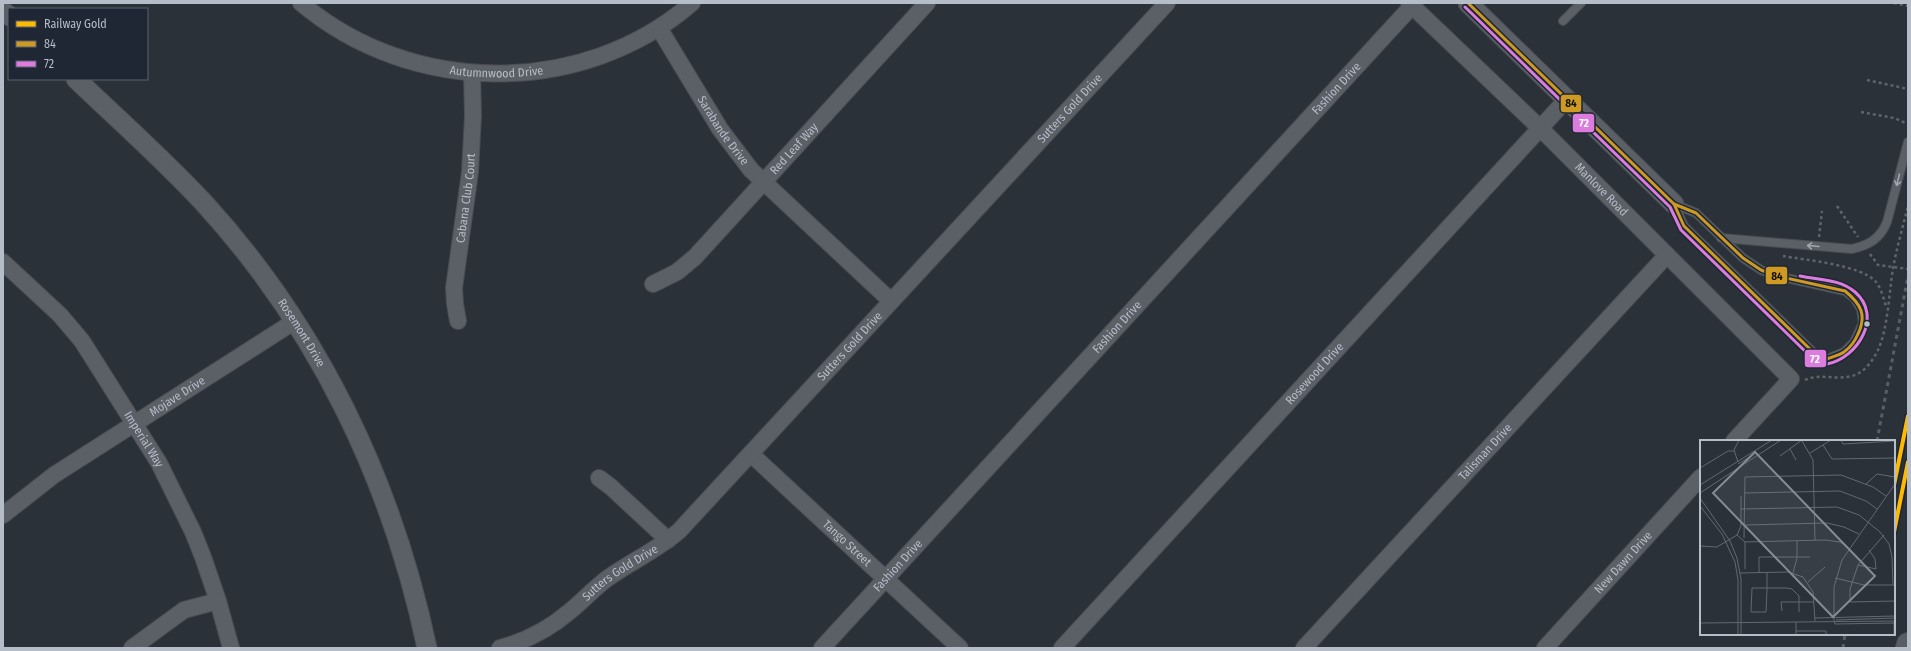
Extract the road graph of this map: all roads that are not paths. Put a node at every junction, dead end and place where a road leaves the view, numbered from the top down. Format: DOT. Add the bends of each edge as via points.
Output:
graph roads {
  1 [pos="300,3"];
  2 [pos="692,3"];
  3 [pos="927,3"];
  4 [pos="1167,3"];
  5 [pos="1468,3"];
  6 [pos="1581,3"];
  7 [pos="1410,5"];
  8 [pos="1563,21"];
  9 [pos="659,28"];
  10 [pos="472,73"];
  11 [pos="77,80"];
  12 [pos="1567,99"];
  13 [pos="1540,128"];
  14 [pos="1908,142"];
  15 [pos="763,182"];
  16 [pos="1674,204"];
  17 [pos="1721,238"];
  18 [pos="1667,256"];
  19 [pos="3,262"];
  20 [pos="653,284"];
  21 [pos="891,301"];
  22 [pos="294,321"];
  23 [pos="458,321"];
  24 [pos="135,423"];
  25 [pos="1735,440"];
  26 [pos="750,454"];
  27 [pos="599,478"];
  28 [pos="1700,479"];
  29 [pos="3,515"];
  30 [pos="668,540"];
  31 [pos="886,579"];
  32 [pos="218,600"];
  33 [pos="1908,644"];
  34 [pos="132,648"];
  35 [pos="231,648"];
  36 [pos="427,648"];
  37 [pos="500,648"];
  38 [pos="822,648"];
  39 [pos="960,648"];
  40 [pos="1062,648"];
  41 [pos="1304,648"];
  42 [pos="1545,648"];
  43 [pos="1907,648"];
  1 -- 10 [label="street, Autumnwood Drive" via="350,37 378,50 415,63"];
  2 -- 9 [label="street, Autumnwood Drive"];
  3 -- 15 [label="street, Red Leaf Way"];
  4 -- 21 [label="street, Sutters Gold Drive"];
  5 -- 12 [label="street"];
  6 -- 8 [label="lane"];
  7 -- 13 [label="street, Manlove Road"];
  7 -- 31 [label="street, Fashion Drive"];
  9 -- 10 [label="street, Autumnwood Drive" via="616,50 562,67 523,73"];
  9 -- 15 [label="street, Sarabande Drive" via="729,144"];
  10 -- 23 [label="street, Cabana Club Court" via="470,172 454,288"];
  11 -- 22 [label="street, Rosemont Drive" via="203,203 264,277"];
  12 -- 13 [label="street, Rosewood Drive"];
  12 -- 16 [label="street"];
  13 -- 18 [label="street, Manlove Road"];
  13 -- 40 [label="street, Rosewood Drive"];
  14 -- 17 [label="lane, one-way" via="1883,233 1865,246 1852,249"];
  15 -- 20 [label="street, Red Leaf Way" via="695,257 677,272"];
  15 -- 21 [label="street, Sarabande Drive"];
  16 -- 17 [label="lane" via="1696,213"];
  16 -- 17 [label="lane" via="1684,226 1814,353 1827,359 1844,352 1854,342 1863,323 1861,309 1854,298 1845,291 1761,270"];
  18 -- 25 [label="street, Manlove Road" via="1791,379"];
  18 -- 41 [label="street, Talisman Drive"];
  19 -- 24 [label="street, Imperial Way" via="60,315 82,341"];
  21 -- 26 [label="street, Sutters Gold Drive"];
  22 -- 24 [label="street, Mojave Drive"];
  22 -- 36 [label="street, Rosemont Drive" via="342,403 363,446 387,506 407,567"];
  24 -- 29 [label="street, Mojave Drive" via="54,475"];
  24 -- 32 [label="street, Imperial Way" via="159,463 190,526"];
  26 -- 30 [label="street, Sutters Gold Drive"];
  26 -- 31 [label="street, Tango Street"];
  27 -- 30 [label="street"];
  28 -- 42 [label="street, New Dawn Drive"];
  30 -- 37 [label="street, Sutters Gold Drive" via="609,577 562,618 544,630"];
  31 -- 38 [label="street, Fashion Drive"];
  31 -- 39 [label="street, Tango Street"];
  32 -- 34 [label="street" via="184,610"];
  32 -- 35 [label="street, Imperial Way"];
  33 -- 43 [label="main road"];
}
